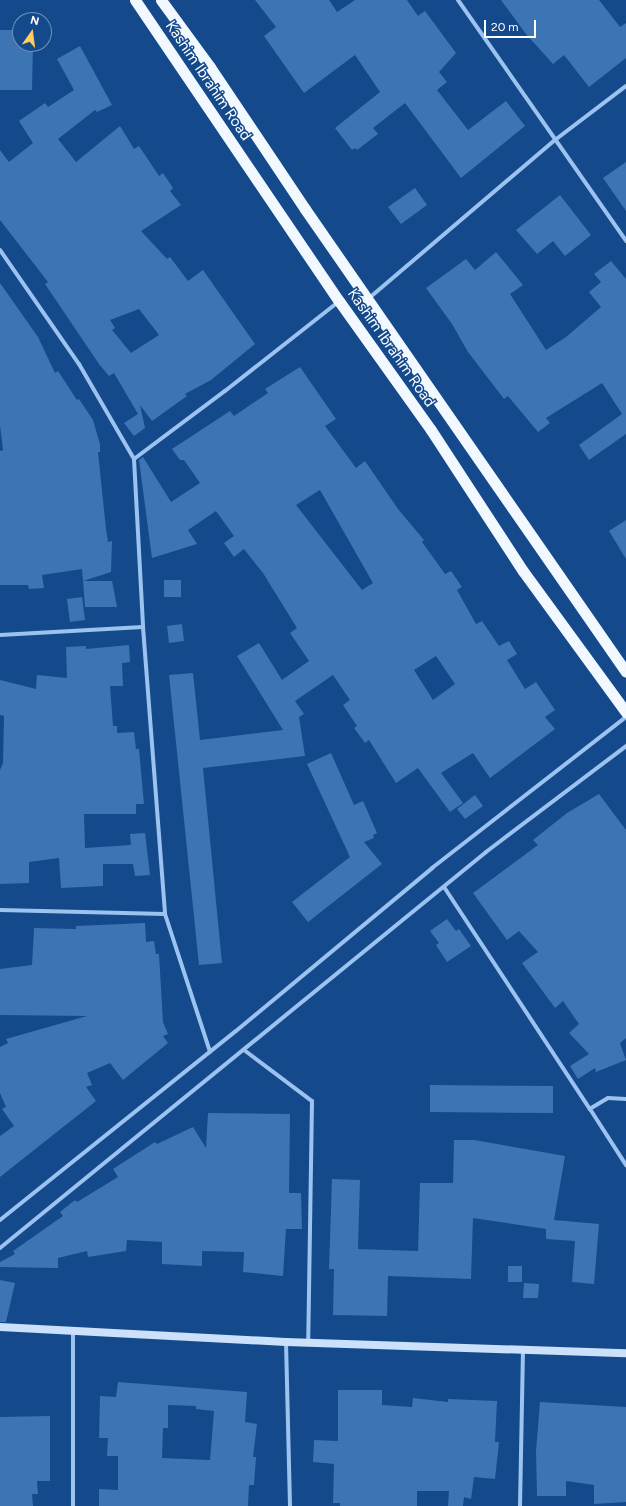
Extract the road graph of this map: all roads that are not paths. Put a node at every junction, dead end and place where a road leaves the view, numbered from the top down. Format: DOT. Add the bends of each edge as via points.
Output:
graph roads {
  1 [pos="135,0"];
  2 [pos="162,0"];
  3 [pos="458,0"];
  4 [pos="626,86"];
  5 [pos="555,140"];
  6 [pos="626,241"];
  7 [pos="0,250"];
  8 [pos="368,300"];
  9 [pos="339,301"];
  10 [pos="134,459"];
  11 [pos="143,627"];
  12 [pos="0,635"];
  13 [pos="626,672"];
  14 [pos="626,712"];
  15 [pos="626,717"];
  16 [pos="626,746"];
  17 [pos="444,887"];
  18 [pos="0,910"];
  19 [pos="165,914"];
  20 [pos="244,1050"];
  21 [pos="210,1052"];
  22 [pos="626,1099"];
  23 [pos="590,1109"];
  24 [pos="626,1165"];
  25 [pos="0,1220"];
  26 [pos="0,1248"];
  27 [pos="0,1328"];
  28 [pos="73,1330"];
  29 [pos="286,1342"];
  30 [pos="308,1343"];
  31 [pos="523,1350"];
  32 [pos="626,1353"];
  33 [pos="73,1506"];
  34 [pos="290,1506"];
  35 [pos="520,1506"];
  1 -- 9 [label="highway, Kashim Ibrahim Road"];
  2 -- 8 [label="highway, Kashim Ibrahim Road"];
  3 -- 5 [label="street"];
  4 -- 5 [label="street"];
  5 -- 6 [label="street"];
  5 -- 8 [label="street"];
  7 -- 10 [label="street" via="79,364"];
  8 -- 13 [label="highway, Kashim Ibrahim Road"];
  9 -- 10 [label="street"];
  9 -- 14 [label="highway, Kashim Ibrahim Road" via="431,430 523,571"];
  10 -- 11 [label="street"];
  11 -- 12 [label="street"];
  11 -- 19 [label="street"];
  15 -- 21 [label="street" via="432,868"];
  16 -- 17 [label="street"];
  17 -- 20 [label="street"];
  17 -- 23 [label="street"];
  18 -- 19 [label="street"];
  19 -- 21 [label="street"];
  20 -- 26 [label="street"];
  20 -- 30 [label="street" via="312,1101"];
  21 -- 25 [label="street"];
  22 -- 23 [label="street" via="608,1098"];
  23 -- 24 [label="street"];
  27 -- 28 [label="main road"];
  28 -- 29 [label="main road"];
  28 -- 33 [label="street"];
  29 -- 30 [label="main road"];
  29 -- 34 [label="street"];
  30 -- 31 [label="main road"];
  31 -- 32 [label="main road"];
  31 -- 35 [label="street"];
}
